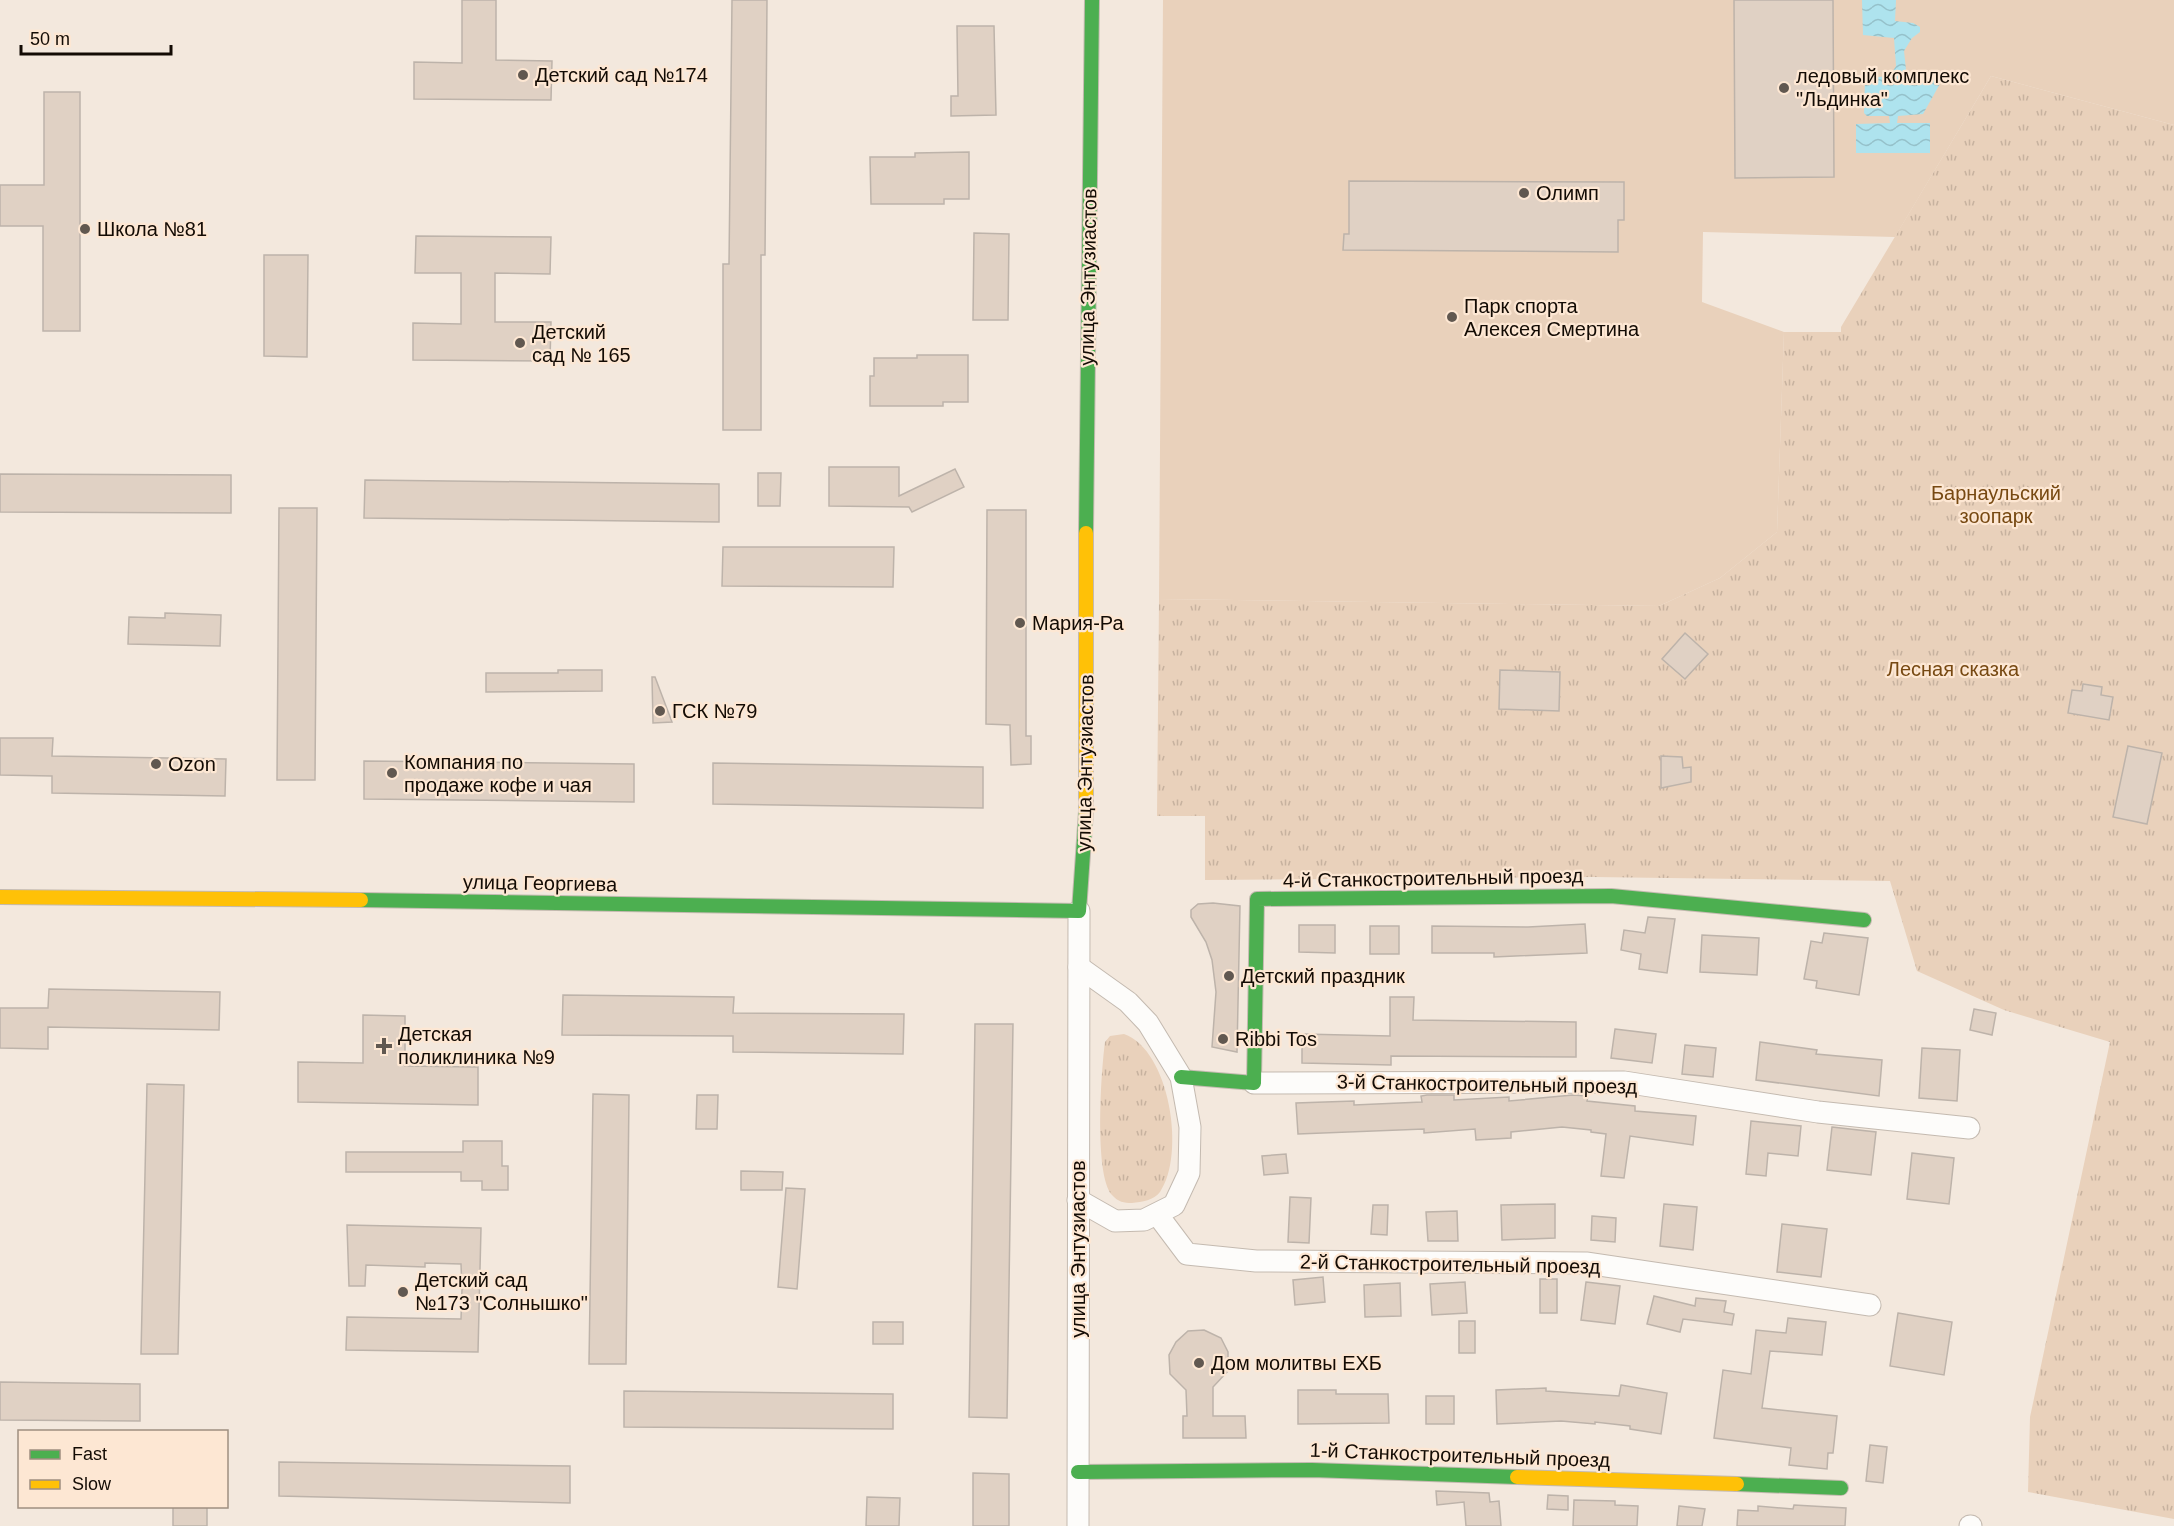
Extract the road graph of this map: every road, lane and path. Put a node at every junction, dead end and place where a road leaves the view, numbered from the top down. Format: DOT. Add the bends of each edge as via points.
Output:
graph roads {
  1 [pos="1092,0"];
  2 [pos="0,897"];
  3 [pos="1079,911"];
  4 [pos="1864,920"];
  5 [pos="1079,967"];
  6 [pos="1182,1077"];
  7 [pos="1254,1083"];
  8 [pos="1969,1128"];
  9 [pos="1078,1200"];
  10 [pos="1157,1214"];
  11 [pos="1870,1305"];
  12 [pos="1078,1472"];
  13 [pos="1841,1488"];
  14 [pos="1078,1526"];
  1 -- 3 [label="street, улица Энтузиастов" via="1086,819"];
  2 -- 3 [label="street, улица Георгиева"];
  3 -- 5 [label="street, улица Энтузиастов"];
  4 -- 7 [label="street, 4-й Станкостроительный проезд" via="1611,896 1257,899"];
  5 -- 6 [label="street" via="1128,1002 1148,1023"];
  5 -- 9 [label="street, улица Энтузиастов"];
  6 -- 7 [label="street"];
  6 -- 10 [label="street" via="1190,1127 1189,1173 1174,1205"];
  7 -- 8 [label="street, 3-й Станкостроительный проезд" via="1624,1082 1818,1112"];
  9 -- 10 [label="street" via="1114,1221 1144,1220"];
  9 -- 12 [label="street, улица Энтузиастов"];
  10 -- 11 [label="street, 2-й Станкостроительный проезд" via="1187,1254 1256,1261 1586,1263"];
  12 -- 13 [label="street, 1-й Станкостроительный проезд" via="1312,1470"];
  12 -- 14 [label="street, улица Энтузиастов"];
}
